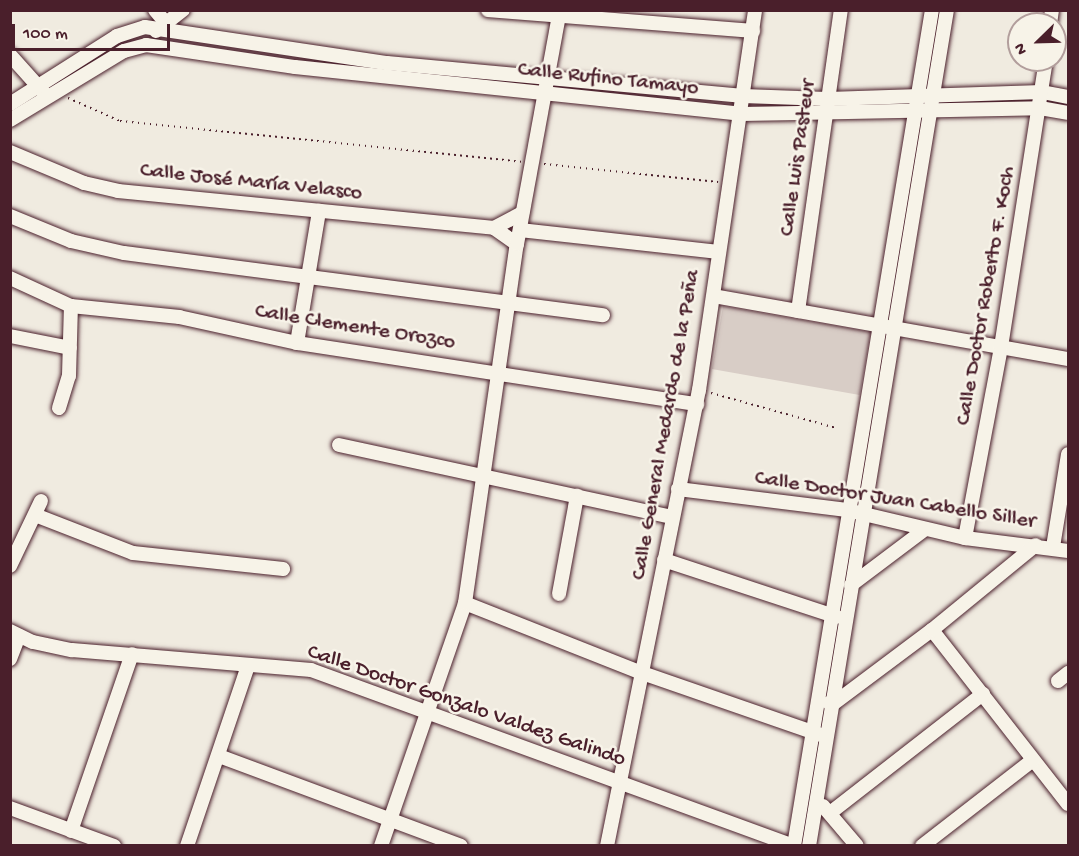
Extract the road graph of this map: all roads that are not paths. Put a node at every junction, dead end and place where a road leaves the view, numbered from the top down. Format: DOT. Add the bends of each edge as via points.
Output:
graph roads {
  1 [pos="155,10"];
  2 [pos="183,10"];
  3 [pos="488,10"];
  4 [pos="755,10"];
  5 [pos="841,10"];
  6 [pos="932,10"];
  7 [pos="947,10"];
  8 [pos="559,14"];
  9 [pos="162,26"];
  10 [pos="753,31"];
  11 [pos="146,45"];
  12 [pos="10,55"];
  13 [pos="1044,72"];
  14 [pos="546,79"];
  15 [pos="40,86"];
  16 [pos="1042,92"];
  17 [pos="543,94"];
  18 [pos="934,94"];
  19 [pos="920,95"];
  20 [pos="54,96"];
  21 [pos="744,96"];
  22 [pos="1068,97"];
  23 [pos="828,99"];
  24 [pos="10,104"];
  25 [pos="1040,108"];
  26 [pos="917,110"];
  27 [pos="932,110"];
  28 [pos="827,113"];
  29 [pos="741,114"];
  30 [pos="1068,114"];
  31 [pos="10,120"];
  32 [pos="10,152"];
  33 [pos="320,211"];
  34 [pos="522,213"];
  35 [pos="10,216"];
  36 [pos="494,228"];
  37 [pos="518,237"];
  38 [pos="719,252"];
  39 [pos="308,275"];
  40 [pos="10,278"];
  41 [pos="714,296"];
  42 [pos="508,302"];
  43 [pos="70,306"];
  44 [pos="798,311"];
  45 [pos="603,315"];
  46 [pos="879,325"];
  47 [pos="895,327"];
  48 [pos="10,336"];
  49 [pos="297,343"];
  50 [pos="1001,347"];
  51 [pos="70,348"];
  52 [pos="1068,359"];
  53 [pos="497,372"];
  54 [pos="697,404"];
  55 [pos="59,408"];
  56 [pos="339,445"];
  57 [pos="1068,454"];
  58 [pos="483,477"];
  59 [pos="678,489"];
  60 [pos="577,496"];
  61 [pos="41,501"];
  62 [pos="847,510"];
  63 [pos="862,513"];
  64 [pos="35,515"];
  65 [pos="671,517"];
  66 [pos="924,530"];
  67 [pos="965,538"];
  68 [pos="1036,545"];
  69 [pos="1053,547"];
  70 [pos="1068,551"];
  71 [pos="664,560"];
  72 [pos="10,566"];
  73 [pos="284,569"];
  74 [pos="851,585"];
  75 [pos="558,594"];
  76 [pos="465,603"];
  77 [pos="830,616"];
  78 [pos="845,619"];
  79 [pos="932,630"];
  80 [pos="15,633"];
  81 [pos="132,654"];
  82 [pos="10,659"];
  83 [pos="248,666"];
  84 [pos="642,673"];
  85 [pos="983,694"];
  86 [pos="817,701"];
  87 [pos="833,704"];
  88 [pos="429,712"];
  89 [pos="819,735"];
  90 [pos="219,756"];
  91 [pos="1033,760"];
  92 [pos="620,783"];
  93 [pos="816,799"];
  94 [pos="1068,804"];
  95 [pos="10,808"];
  96 [pos="830,813"];
  97 [pos="390,820"];
  98 [pos="71,831"];
  99 [pos="794,845"];
  100 [pos="114,846"];
  101 [pos="187,846"];
  102 [pos="381,846"];
  103 [pos="461,846"];
  104 [pos="607,846"];
  105 [pos="809,846"];
  106 [pos="857,846"];
  107 [pos="922,846"];
  1 -- 9 [label="street"];
  2 -- 9 [label="street"];
  3 -- 8 [label="street"];
  4 -- 10 [label="street, Calle General Medardo de la Peña"];
  5 -- 23 [label="street, Calle Luis Pasteur"];
  6 -- 19 [label="street"];
  7 -- 18 [label="street"];
  8 -- 10 [label="street"];
  8 -- 14 [label="street"];
  9 -- 11 [label="street"];
  9 -- 14 [label="street, Calle Rufino Tamayo" via="387,63"];
  9 -- 15 [label="street" via="117,36"];
  10 -- 21 [label="street, Calle General Medardo de la Peña"];
  11 -- 17 [label="street, Calle Rufino Tamayo" via="295,67"];
  11 -- 20 [label="street" via="124,51"];
  12 -- 15 [label="street"];
  13 -- 16 [label="street, Calle Doctor Roberto F. Koch"];
  14 -- 17 [label="street"];
  14 -- 21 [label="street, Calle Rufino Tamayo"];
  15 -- 20 [label="street"];
  15 -- 24 [label="street"];
  16 -- 18 [label="street, Calle Rufino Tamayo"];
  16 -- 22 [label="street, Calle Rufino Tamayo"];
  16 -- 25 [label="street, Calle Doctor Roberto F. Koch"];
  17 -- 29 [label="street, Calle Rufino Tamayo"];
  17 -- 34 [label="street"];
  18 -- 19 [label="street, Calle Rufino Tamayo"];
  18 -- 27 [label="street"];
  19 -- 23 [label="street, Calle Rufino Tamayo"];
  19 -- 26 [label="street"];
  20 -- 31 [label="street"];
  21 -- 23 [label="street, Calle Rufino Tamayo"];
  21 -- 29 [label="street, Calle General Medardo de la Peña"];
  23 -- 28 [label="street, Calle Luis Pasteur"];
  25 -- 27 [label="street, Calle Rufino Tamayo"];
  25 -- 30 [label="street, Calle Rufino Tamayo"];
  25 -- 50 [label="street, Calle Doctor Roberto F. Koch"];
  26 -- 27 [label="street, Calle Rufino Tamayo"];
  26 -- 28 [label="street, Calle Rufino Tamayo"];
  26 -- 46 [label="street"];
  27 -- 47 [label="street"];
  28 -- 29 [label="street, Calle Rufino Tamayo"];
  28 -- 44 [label="street, Calle Luis Pasteur"];
  29 -- 38 [label="street, Calle General Medardo de la Peña"];
  32 -- 33 [label="street, Calle José María Velasco" via="84,183 118,191"];
  33 -- 36 [label="street, Calle José María Velasco"];
  33 -- 39 [label="street"];
  34 -- 36 [label="street"];
  34 -- 37 [label="street"];
  35 -- 39 [label="street" via="71,241 124,254"];
  36 -- 37 [label="street, Calle José María Velasco"];
  37 -- 38 [label="street, Calle José María Velasco"];
  37 -- 42 [label="street"];
  38 -- 41 [label="street, Calle General Medardo de la Peña"];
  39 -- 42 [label="street"];
  39 -- 49 [label="street"];
  40 -- 43 [label="street, Calle Clemente Orozco"];
  41 -- 44 [label="street"];
  41 -- 54 [label="street, Calle General Medardo de la Peña"];
  42 -- 45 [label="street"];
  42 -- 53 [label="street"];
  43 -- 49 [label="street, Calle Clemente Orozco" via="179,317"];
  43 -- 51 [label="street"];
  44 -- 46 [label="street"];
  46 -- 47 [label="street"];
  46 -- 62 [label="street"];
  47 -- 50 [label="street"];
  47 -- 63 [label="street"];
  48 -- 51 [label="street"];
  49 -- 53 [label="street, Calle Clemente Orozco"];
  50 -- 52 [label="street"];
  50 -- 67 [label="street, Calle Doctor Roberto F. Koch"];
  51 -- 55 [label="street" via="69,376"];
  53 -- 54 [label="street, Calle Clemente Orozco"];
  53 -- 58 [label="street"];
  54 -- 59 [label="street, Calle General Medardo de la Peña"];
  56 -- 58 [label="street"];
  57 -- 69 [label="street"];
  58 -- 60 [label="street"];
  58 -- 76 [label="street"];
  59 -- 62 [label="street, Calle Doctor Juan Cabello Siller"];
  59 -- 65 [label="street, Calle General Medardo de la Peña"];
  60 -- 65 [label="street"];
  60 -- 75 [label="street"];
  61 -- 64 [label="street"];
  62 -- 63 [label="street, Calle Doctor Juan Cabello Siller"];
  62 -- 77 [label="street"];
  63 -- 66 [label="street, Calle Doctor Juan Cabello Siller"];
  63 -- 74 [label="street"];
  64 -- 72 [label="street"];
  64 -- 73 [label="street" via="133,553"];
  65 -- 71 [label="street, Calle General Medardo de la Peña"];
  66 -- 67 [label="street, Calle Doctor Juan Cabello Siller"];
  66 -- 74 [label="street"];
  67 -- 68 [label="street, Calle Doctor Juan Cabello Siller"];
  68 -- 69 [label="street, Calle Doctor Juan Cabello Siller"];
  68 -- 79 [label="street"];
  69 -- 70 [label="street, Calle Doctor Juan Cabello Siller"];
  71 -- 77 [label="street"];
  71 -- 84 [label="street, Calle General Medardo de la Peña"];
  74 -- 78 [label="street"];
  76 -- 84 [label="street"];
  76 -- 88 [label="street"];
  77 -- 78 [label="street"];
  77 -- 86 [label="street"];
  78 -- 87 [label="street"];
  79 -- 85 [label="street"];
  79 -- 87 [label="street"];
  80 -- 81 [label="street, Calle Doctor Gonzalo Valdez Galindo" via="72,650"];
  80 -- 82 [label="street"];
  81 -- 83 [label="street, Calle Doctor Gonzalo Valdez Galindo"];
  81 -- 98 [label="street"];
  83 -- 88 [label="street, Calle Doctor Gonzalo Valdez Galindo" via="311,670"];
  83 -- 90 [label="street"];
  84 -- 89 [label="street"];
  84 -- 92 [label="street, Calle General Medardo de la Peña"];
  85 -- 91 [label="street"];
  85 -- 96 [label="street"];
  86 -- 87 [label="street"];
  86 -- 89 [label="street"];
  87 -- 89 [label="street"];
  88 -- 92 [label="street, Calle Doctor Gonzalo Valdez Galindo"];
  88 -- 97 [label="street"];
  89 -- 93 [label="street"];
  89 -- 99 [label="street"];
  90 -- 97 [label="street"];
  90 -- 101 [label="street"];
  91 -- 94 [label="street"];
  91 -- 107 [label="street"];
  92 -- 99 [label="street, Calle Doctor Gonzalo Valdez Galindo"];
  92 -- 104 [label="street, Calle General Medardo de la Peña"];
  93 -- 96 [label="street"];
  93 -- 105 [label="street"];
  95 -- 98 [label="street"];
  96 -- 106 [label="street"];
  97 -- 102 [label="street"];
  97 -- 103 [label="street"];
  98 -- 100 [label="street"];
}
